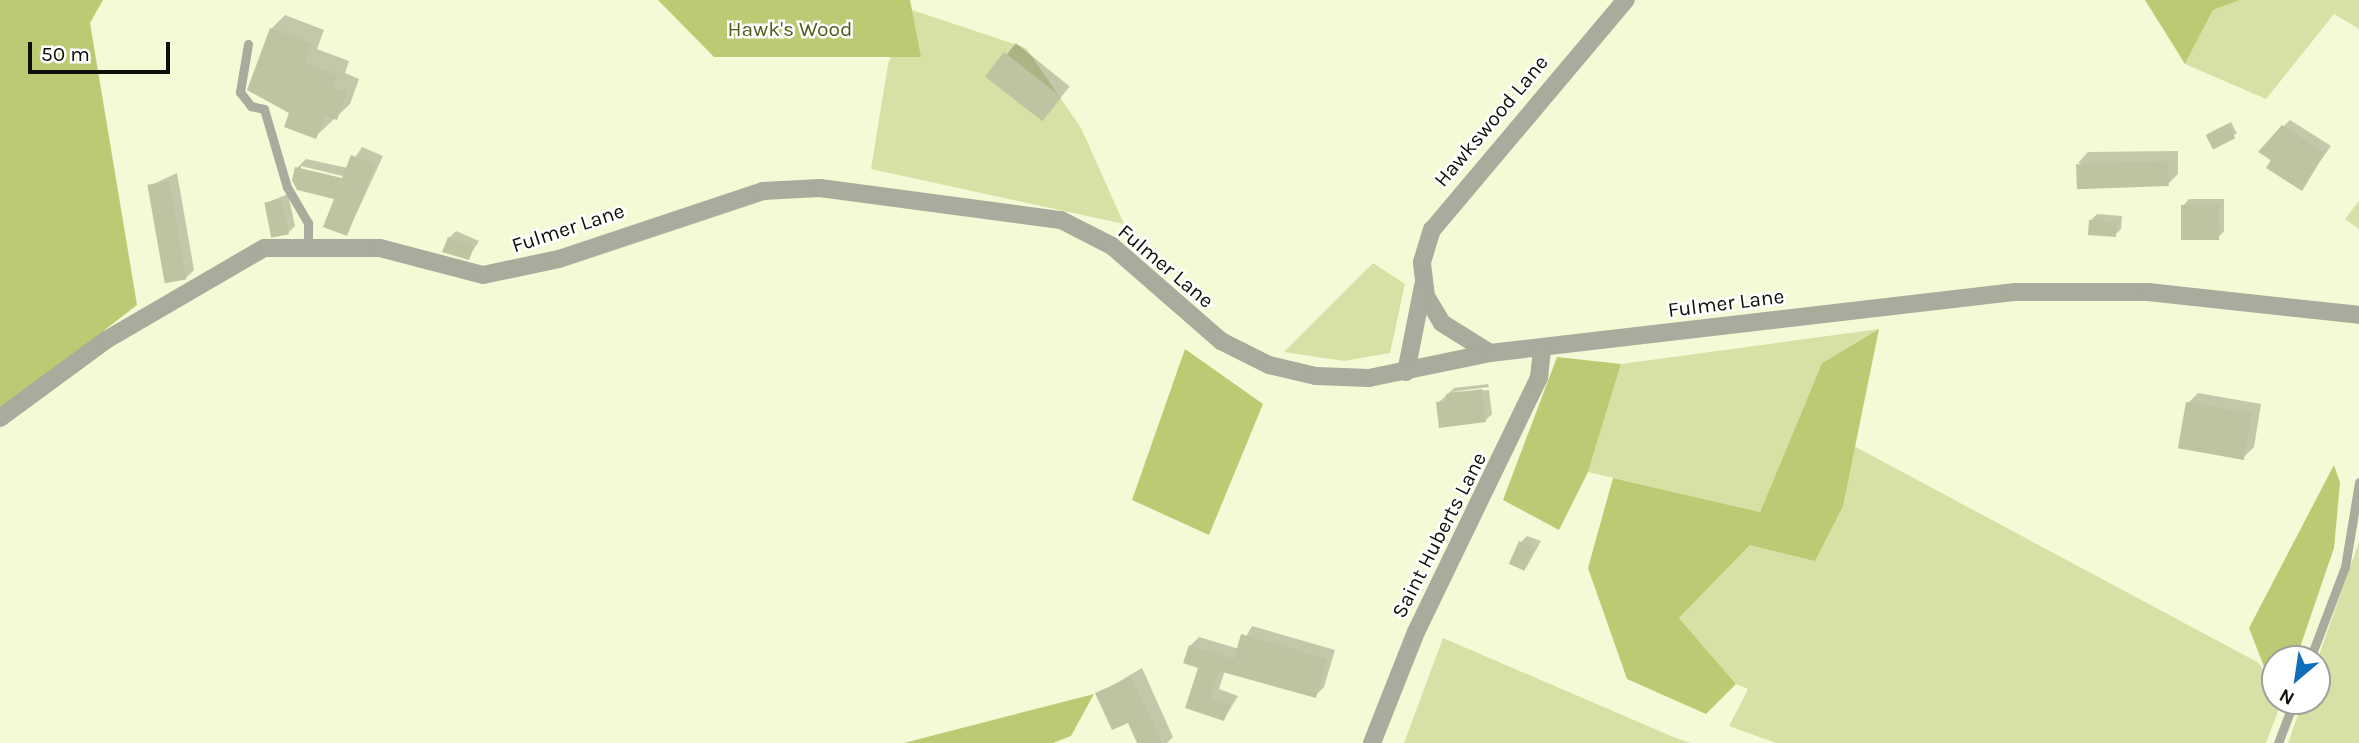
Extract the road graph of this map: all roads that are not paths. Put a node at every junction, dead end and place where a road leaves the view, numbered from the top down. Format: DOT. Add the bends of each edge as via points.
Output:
graph roads {
  1 [pos="1626,0"];
  2 [pos="247,44"];
  3 [pos="308,245"];
  4 [pos="1423,286"];
  5 [pos="2359,315"];
  6 [pos="1542,348"];
  7 [pos="1490,354"];
  8 [pos="1406,372"];
  9 [pos="0,418"];
  10 [pos="2359,482"];
  11 [pos="2315,645"];
  12 [pos="2289,715"];
  13 [pos="1372,743"];
  14 [pos="2278,743"];
  1 -- 4 [label="street, Hawkswood Lane" via="1455,197 1429,239"];
  2 -- 3 [label="lane" via="240,92 251,106 264,109 287,187 308,223"];
  3 -- 8 [label="street, Fulmer Lane" via="380,248 483,275 559,259 763,191 820,188 1006,208 1061,220 1112,246 1221,341 1269,365 1315,376"];
  3 -- 9 [label="street, Fulmer Lane" via="264,248 207,278 106,340"];
  4 -- 7 [label="street" via="1442,323"];
  4 -- 8 [label="street, Hawkswood Lane"];
  5 -- 6 [label="street, Fulmer Lane" via="2148,292 2015,292"];
  6 -- 7 [label="street, Fulmer Lane"];
  6 -- 13 [label="street, Saint Huberts Lane" via="1539,378 1416,632"];
  7 -- 8 [label="street, Fulmer Lane"];
  10 -- 11 [label="lane" via="2345,567"];
  12 -- 14 [label="lane"];
}
